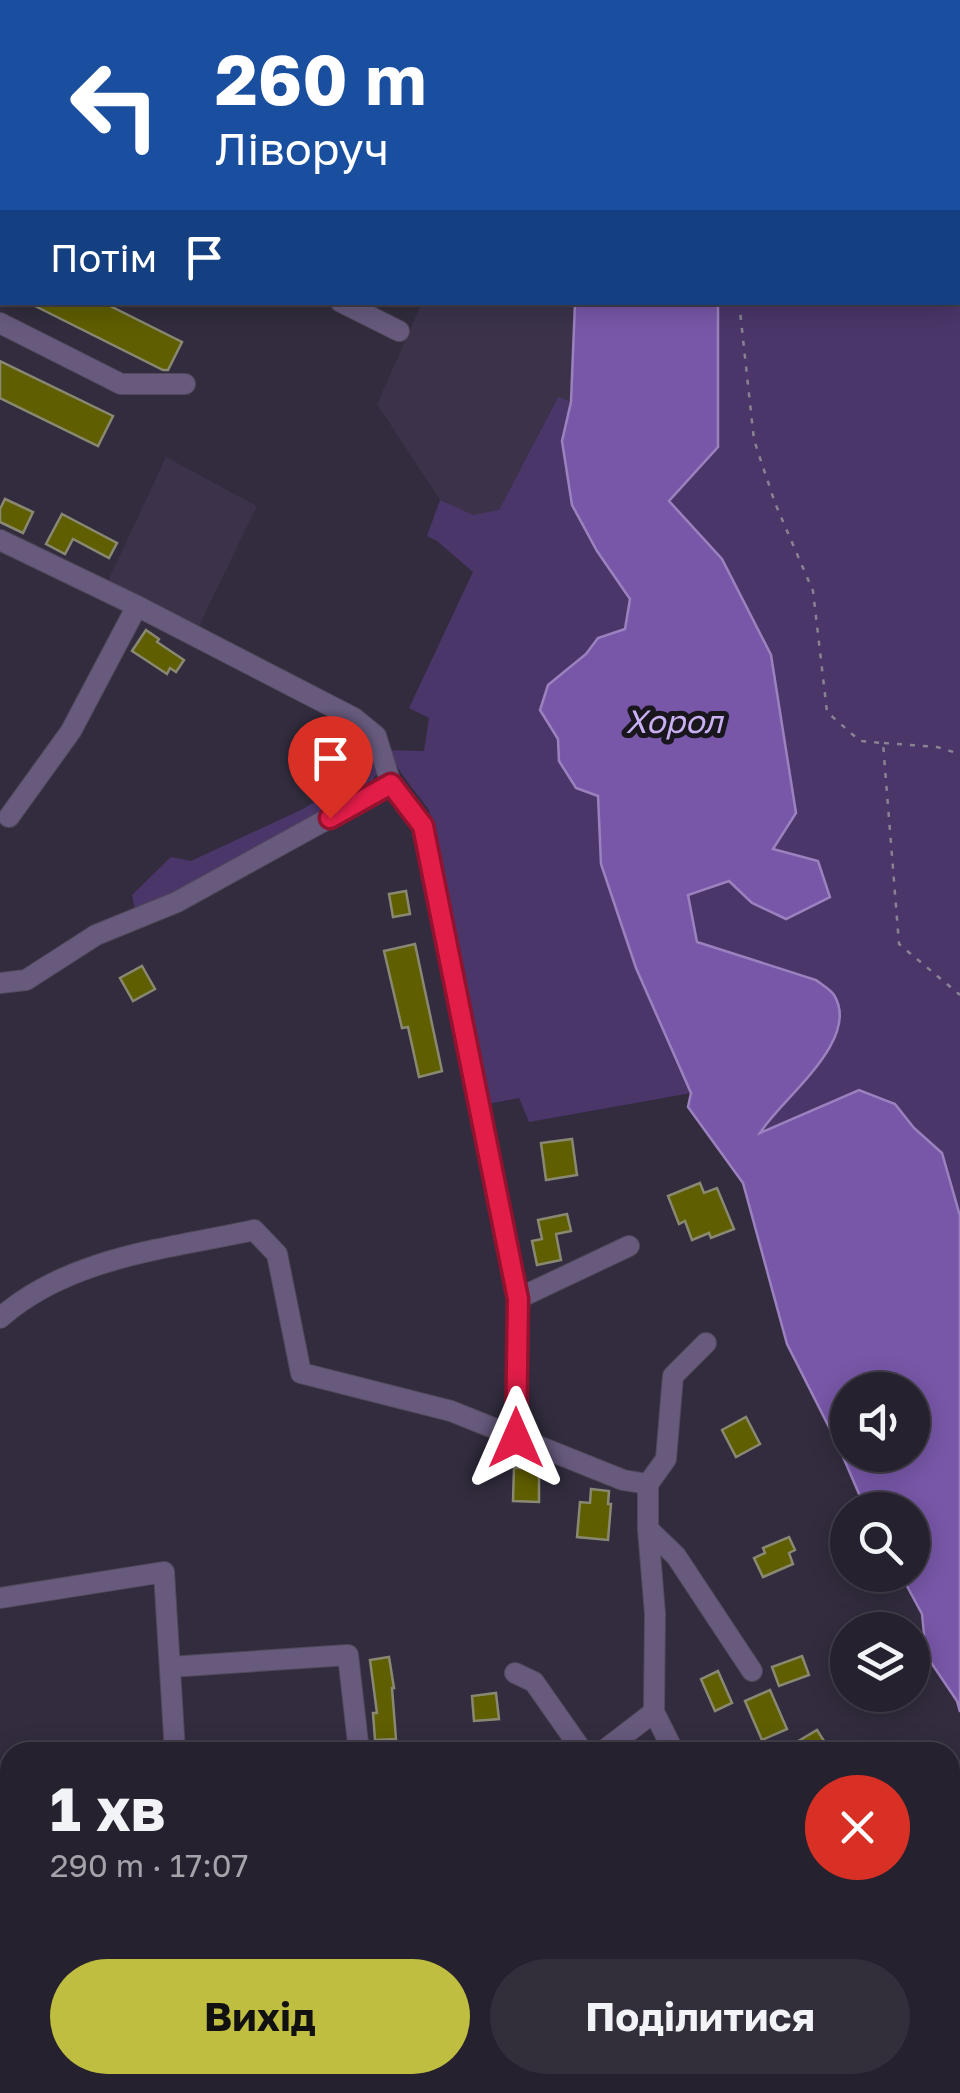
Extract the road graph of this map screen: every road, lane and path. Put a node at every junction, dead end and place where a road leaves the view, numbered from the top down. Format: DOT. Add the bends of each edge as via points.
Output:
graph roads {
  1 [pos="347,305"];
  2 [pos="739,305"];
  3 [pos="0,324"];
  4 [pos="400,331"];
  5 [pos="186,384"];
  6 [pos="0,540"];
  7 [pos="137,606"];
  8 [pos="883,743"];
  9 [pos="960,754"];
  10 [pos="391,784"];
  11 [pos="9,817"];
  12 [pos="0,983"];
  13 [pos="960,995"];
  14 [pos="628,1246"];
  15 [pos="518,1299"];
  16 [pos="0,1318"];
  17 [pos="706,1342"];
  18 [pos="516,1438"];
  19 [pos="648,1484"];
  20 [pos="648,1529"];
  21 [pos="0,1598"];
  22 [pos="170,1666"];
  23 [pos="752,1671"];
  24 [pos="514,1673"];
  25 [pos="654,1712"];
  26 [pos="175,1742"];
  27 [pos="358,1742"];
  28 [pos="576,1742"];
  29 [pos="615,1742"];
  30 [pos="669,1742"];
  1 -- 4 [label="street"];
  2 -- 8 [label="path" via="754,440 813,591 828,712 860,741"];
  3 -- 5 [label="street" via="121,384"];
  6 -- 7 [label="street"];
  7 -- 10 [label="street" via="354,718 376,736"];
  7 -- 11 [label="street" via="71,731"];
  8 -- 9 [label="path"];
  8 -- 13 [label="path" via="899,944"];
  10 -- 12 [label="street" via="177,902 96,936 26,980"];
  10 -- 15 [label="street" via="423,826"];
  14 -- 15 [label="street"];
  15 -- 18 [label="street"];
  16 -- 18 [label="street" via="22,1298 97,1264 254,1230 277,1254 301,1373 451,1410"];
  17 -- 19 [label="street" via="673,1376 666,1459"];
  18 -- 19 [label="street"];
  19 -- 20 [label="street"];
  20 -- 23 [label="street" via="676,1556"];
  20 -- 25 [label="street"];
  21 -- 22 [label="street" via="164,1572"];
  22 -- 26 [label="street"];
  22 -- 27 [label="street" via="348,1655"];
  24 -- 28 [label="street" via="534,1682"];
  25 -- 29 [label="street"];
  25 -- 30 [label="street"];
}
